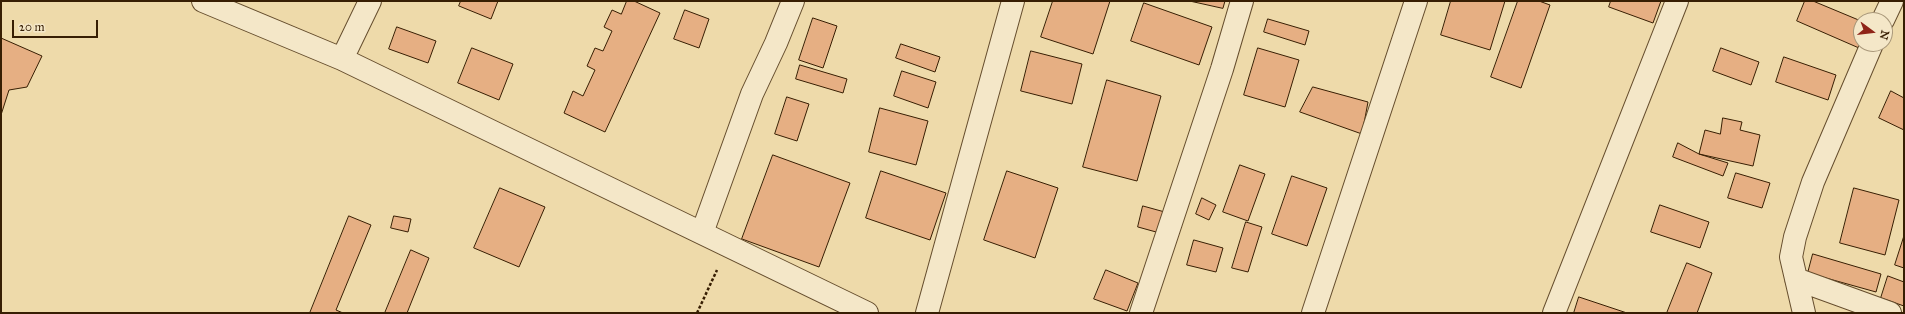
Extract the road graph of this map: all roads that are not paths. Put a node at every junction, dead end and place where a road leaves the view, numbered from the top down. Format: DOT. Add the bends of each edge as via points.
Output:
graph roads {
  1 [pos="203,1"];
  2 [pos="370,1"];
  3 [pos="793,1"];
  4 [pos="1013,1"];
  5 [pos="1242,1"];
  6 [pos="1416,1"];
  7 [pos="1677,1"];
  8 [pos="1892,1"];
  9 [pos="1887,12"];
  10 [pos="1869,52"];
  11 [pos="342,59"];
  12 [pos="702,233"];
  13 [pos="1796,279"];
  14 [pos="867,313"];
  15 [pos="927,313"];
  16 [pos="1141,313"];
  17 [pos="1313,313"];
  18 [pos="1554,313"];
  19 [pos="1804,313"];
  20 [pos="1890,313"];
  1 -- 11 [label="street"];
  2 -- 11 [label="street"];
  3 -- 12 [label="street" via="752,94"];
  4 -- 15 [label="street"];
  5 -- 16 [label="street" via="1222,70"];
  6 -- 17 [label="street"];
  7 -- 18 [label="street"];
  8 -- 9 [label="street"];
  10 -- 13 [label="street" via="1813,182 1795,237 1791,257"];
  11 -- 12 [label="street"];
  12 -- 14 [label="street"];
  13 -- 19 [label="street"];
  13 -- 20 [label="street"];
}
